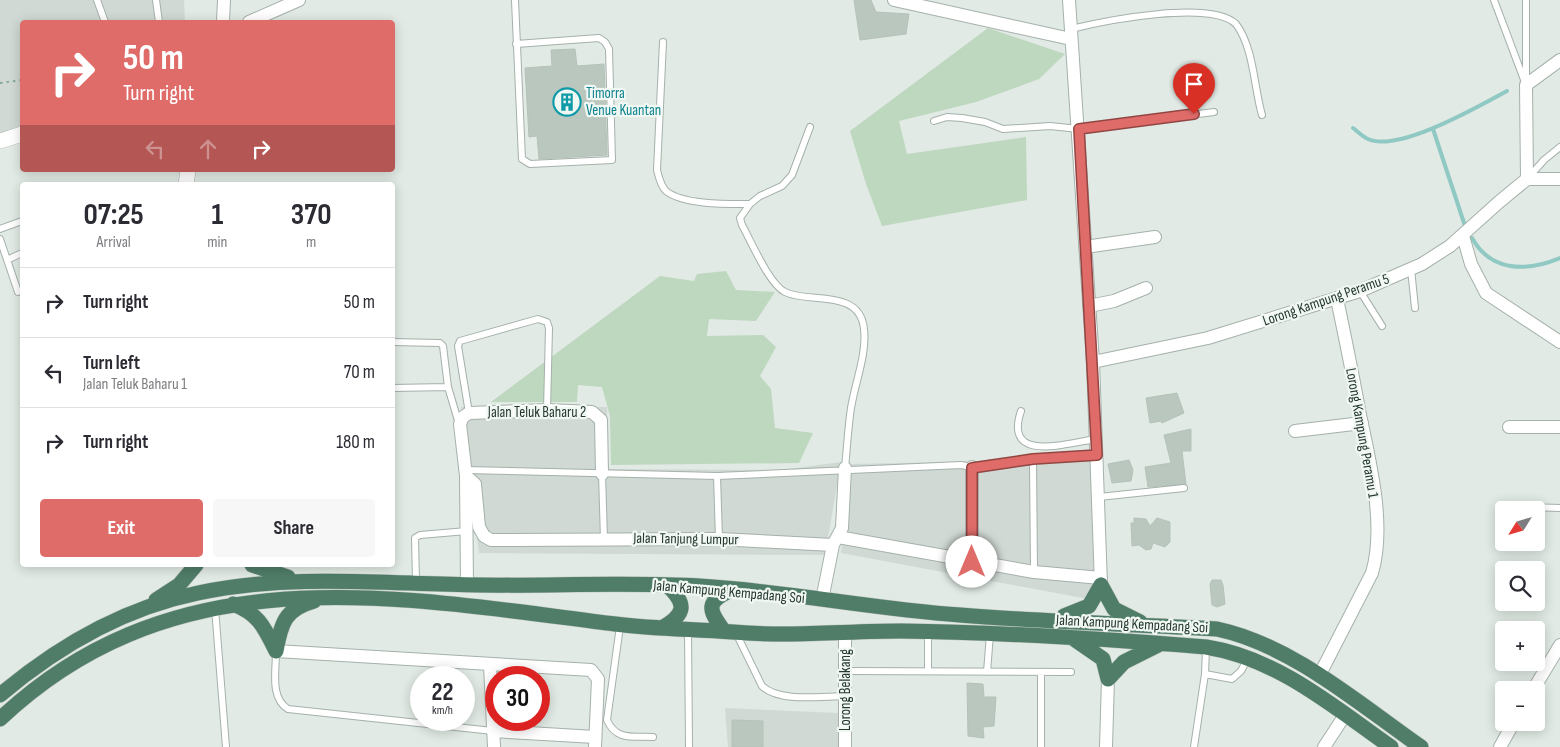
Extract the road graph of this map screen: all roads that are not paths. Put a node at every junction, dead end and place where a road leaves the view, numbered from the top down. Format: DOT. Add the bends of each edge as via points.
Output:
graph roads {
  1 [pos="97,0"];
  2 [pos="156,0"];
  3 [pos="224,0"];
  4 [pos="299,0"];
  5 [pos="515,0"];
  6 [pos="894,0"];
  7 [pos="1069,0"];
  8 [pos="1494,0"];
  9 [pos="1526,0"];
  10 [pos="105,20"];
  11 [pos="159,20"];
  12 [pos="223,20"];
  13 [pos="254,20"];
  14 [pos="1071,34"];
  15 [pos="663,42"];
  16 [pos="516,44"];
  17 [pos="1560,60"];
  18 [pos="1526,85"];
  19 [pos="1214,112"];
  20 [pos="1262,115"];
  21 [pos="934,121"];
  22 [pos="810,126"];
  23 [pos="1079,129"];
  24 [pos="20,135"];
  25 [pos="0,141"];
  26 [pos="1560,147"];
  27 [pos="1560,178"];
  28 [pos="1527,179"];
  29 [pos="750,204"];
  30 [pos="20,222"];
  31 [pos="0,229"];
  32 [pos="1463,236"];
  33 [pos="1155,237"];
  34 [pos="0,238"];
  35 [pos="1086,247"];
  36 [pos="20,254"];
  37 [pos="7,260"];
  38 [pos="1411,268"];
  39 [pos="1146,288"];
  40 [pos="1360,291"];
  41 [pos="18,292"];
  42 [pos="1338,299"];
  43 [pos="1089,306"];
  44 [pos="1415,308"];
  45 [pos="1382,326"];
  46 [pos="395,342"];
  47 [pos="1560,342"];
  48 [pos="1093,362"];
  49 [pos="448,387"];
  50 [pos="395,388"];
  51 [pos="547,410"];
  52 [pos="1021,411"];
  53 [pos="469,412"];
  54 [pos="1362,423"];
  55 [pos="460,424"];
  56 [pos="1509,427"];
  57 [pos="1560,427"];
  58 [pos="1295,430"];
  59 [pos="1096,439"];
  60 [pos="1097,455"];
  61 [pos="1033,459"];
  62 [pos="845,468"];
  63 [pos="972,468"];
  64 [pos="466,473"];
  65 [pos="602,474"];
  66 [pos="716,476"];
  67 [pos="1184,488"];
  68 [pos="1100,497"];
  69 [pos="1545,508"];
  70 [pos="1560,508"];
  71 [pos="467,531"];
  72 [pos="719,538"];
  73 [pos="604,539"];
  74 [pos="835,541"];
  75 [pos="972,562"];
  76 [pos="194,567"];
  77 [pos="257,567"];
  78 [pos="1034,572"];
  79 [pos="299,580"];
  80 [pos="1101,582"];
  81 [pos="416,584"];
  82 [pos="467,585"];
  83 [pos="667,585"];
  84 [pos="733,589"];
  85 [pos="326,598"];
  86 [pos="822,600"];
  87 [pos="232,604"];
  88 [pos="215,607"];
  89 [pos="145,608"];
  90 [pos="1050,620"];
  91 [pos="620,624"];
  92 [pos="1145,624"];
  93 [pos="662,628"];
  94 [pos="688,630"];
  95 [pos="730,632"];
  96 [pos="845,632"];
  97 [pos="928,632"];
  98 [pos="990,634"];
  99 [pos="1072,638"];
  100 [pos="1161,643"];
  101 [pos="1560,645"];
  102 [pos="1206,647"];
  103 [pos="276,650"];
  104 [pos="1249,658"];
  105 [pos="490,665"];
  106 [pos="846,671"];
  107 [pos="928,671"];
  108 [pos="987,672"];
  109 [pos="1041,672"];
  110 [pos="1071,672"];
  111 [pos="1205,674"];
  112 [pos="1319,676"];
  113 [pos="1108,679"];
  114 [pos="1539,681"];
  115 [pos="3,691"];
  116 [pos="846,696"];
  117 [pos="1345,715"];
  118 [pos="0,719"];
  119 [pos="485,730"];
  120 [pos="493,731"];
  121 [pos="1509,731"];
  122 [pos="654,737"];
  123 [pos="595,742"];
  124 [pos="226,747"];
  125 [pos="494,747"];
  126 [pos="689,747"];
  127 [pos="845,747"];
  128 [pos="1041,747"];
  129 [pos="1106,747"];
  130 [pos="1194,747"];
  131 [pos="1324,747"];
  132 [pos="1391,747"];
  133 [pos="1421,747"];
  134 [pos="1500,747"];
  1 -- 10 [label="lane"];
  2 -- 11 [label="lane"];
  3 -- 12 [label="street"];
  4 -- 13 [label="street"];
  5 -- 16 [label="lane"];
  6 -- 14 [label="street"];
  7 -- 14 [label="street"];
  8 -- 18 [label="lane"];
  9 -- 18 [label="lane"];
  14 -- 20 [label="lane" via="1134,14 1196,7 1214,10 1236,24 1253,64"];
  14 -- 23 [label="street"];
  15 -- 29 [label="lane" via="657,170 660,183 676,196 709,203"];
  16 -- 16 [label="lane" via="599,38 606,42 609,49 612,160 525,163 522,159"];
  17 -- 18 [label="street"];
  18 -- 28 [label="street"];
  19 -- 23 [label="lane"];
  21 -- 23 [label="lane" via="947,117 1003,128 1050,126"];
  22 -- 29 [label="lane" via="792,176 782,186"];
  23 -- 35 [label="street"];
  24 -- 25 [label="street"];
  26 -- 28 [label="lane"];
  27 -- 28 [label="street"];
  28 -- 32 [label="street, Lorong Kampung Peramu 5"];
  29 -- 62 [label="lane" via="740,218 742,225 776,285 785,292 845,302 854,308 862,322 863,347 851,408"];
  30 -- 31 [label="lane"];
  32 -- 38 [label="street, Lorong Kampung Peramu 5" via="1437,255"];
  32 -- 47 [label="street" via="1471,264 1486,293"];
  33 -- 35 [label="street"];
  34 -- 37 [label="lane"];
  35 -- 43 [label="street"];
  36 -- 37 [label="lane"];
  37 -- 41 [label="lane"];
  38 -- 40 [label="street, Lorong Kampung Peramu 5"];
  38 -- 44 [label="lane"];
  39 -- 43 [label="street" via="1114,301"];
  40 -- 42 [label="street, Lorong Kampung Peramu 5"];
  40 -- 45 [label="lane"];
  42 -- 48 [label="street, Lorong Kampung Peramu 5" via="1208,338"];
  42 -- 54 [label="street, Lorong Kampung Peramu 1"];
  43 -- 48 [label="street"];
  46 -- 49 [label="lane" via="440,343 444,350"];
  48 -- 59 [label="street"];
  49 -- 50 [label="lane"];
  49 -- 55 [label="lane"];
  51 -- 53 [label="street, Jalan Teluk Baharu 2"];
  51 -- 53 [label="lane" via="549,328 547,322 538,318 460,341 458,346"];
  51 -- 65 [label="street, Jalan Teluk Baharu 2" via="592,412 601,420"];
  52 -- 59 [label="lane" via="1017,431 1019,438 1033,447"];
  53 -- 55 [label="street"];
  54 -- 58 [label="street"];
  54 -- 112 [label="street, Lorong Kampung Peramu 1" via="1372,474 1376,561"];
  55 -- 64 [label="street"];
  56 -- 57 [label="street"];
  59 -- 60 [label="street"];
  60 -- 61 [label="lane"];
  60 -- 68 [label="street"];
  61 -- 63 [label="lane"];
  61 -- 78 [label="lane"];
  62 -- 63 [label="lane" via="961,465"];
  62 -- 66 [label="lane"];
  62 -- 74 [label="street" via="842,528"];
  63 -- 75 [label="street"];
  64 -- 65 [label="lane"];
  64 -- 71 [label="street"];
  64 -- 73 [label="street, Jalan Tanjung Lumpur" via="474,484 479,527 484,536 500,542"];
  65 -- 66 [label="lane"];
  65 -- 73 [label="lane"];
  66 -- 72 [label="lane"];
  67 -- 68 [label="lane"];
  68 -- 80 [label="street"];
  69 -- 70 [label="lane"];
  71 -- 81 [label="lane" via="415,538"];
  71 -- 82 [label="street"];
  72 -- 73 [label="street, Jalan Tanjung Lumpur"];
  72 -- 74 [label="street, Jalan Tanjung Lumpur"];
  74 -- 75 [label="street, Jalan Tanjung Lumpur"];
  74 -- 86 [label="street"];
  75 -- 78 [label="street, Jalan Tanjung Lumpur"];
  76 -- 89 [label="highway" via="179,585"];
  77 -- 79 [label="highway"];
  78 -- 80 [label="street, Jalan Tanjung Lumpur"];
  79 -- 81 [label="highway, Jalan Kampung Kempadang Soi"];
  79 -- 89 [label="highway, Jalan Kampung Kempadang Soi" via="196,593"];
  80 -- 90 [label="highway" via="1083,611"];
  80 -- 92 [label="highway" via="1114,609"];
  81 -- 82 [label="highway, Jalan Kampung Kempadang Soi"];
  82 -- 83 [label="highway, Jalan Kampung Kempadang Soi"];
  83 -- 84 [label="highway, Jalan Kampung Kempadang Soi"];
  83 -- 93 [label="highway" via="682,607 678,618"];
  84 -- 86 [label="highway, Jalan Kampung Kempadang Soi"];
  84 -- 95 [label="highway" via="714,599 711,607 713,616"];
  85 -- 87 [label="highway, Jalan Kampung Kempadang Soi"];
  85 -- 91 [label="highway, Jalan Kampung Kempadang Soi" via="462,604"];
  85 -- 103 [label="highway" via="299,605 288,614 280,628"];
  86 -- 90 [label="highway, Jalan Kampung Kempadang Soi" via="959,615"];
  87 -- 88 [label="highway, Jalan Kampung Kempadang Soi"];
  87 -- 103 [label="highway" via="253,614"];
  88 -- 118 [label="highway, Jalan Kampung Kempadang Soi" via="149,626 102,646 60,671"];
  88 -- 124 [label="lane"];
  89 -- 115 [label="highway, Jalan Kampung Kempadang Soi" via="80,637"];
  90 -- 92 [label="highway, Jalan Kampung Kempadang Soi"];
  91 -- 93 [label="highway, Jalan Kampung Kempadang Soi"];
  91 -- 122 [label="lane" via="607,720 611,730 619,735"];
  92 -- 112 [label="highway, Jalan Kampung Kempadang Soi" via="1235,633 1264,644"];
  93 -- 94 [label="highway, Jalan Kampung Kempadang Soi"];
  94 -- 95 [label="highway, Jalan Kampung Kempadang Soi"];
  94 -- 126 [label="lane"];
  95 -- 96 [label="highway, Jalan Kampung Kempadang Soi"];
  95 -- 116 [label="lane" via="768,692 782,696"];
  96 -- 97 [label="highway, Jalan Kampung Kempadang Soi"];
  96 -- 106 [label="street, Lorong Belakang"];
  97 -- 98 [label="highway, Jalan Kampung Kempadang Soi"];
  97 -- 107 [label="lane"];
  98 -- 99 [label="highway, Jalan Kampung Kempadang Soi"];
  98 -- 108 [label="lane"];
  99 -- 100 [label="highway, Jalan Kampung Kempadang Soi"];
  99 -- 113 [label="highway" via="1102,658"];
  100 -- 102 [label="highway, Jalan Kampung Kempadang Soi"];
  100 -- 113 [label="highway" via="1124,662"];
  101 -- 114 [label="street"];
  102 -- 104 [label="highway, Jalan Kampung Kempadang Soi"];
  102 -- 111 [label="lane"];
  103 -- 105 [label="street"];
  103 -- 119 [label="lane" via="277,696 280,704 288,709"];
  104 -- 111 [label="lane" via="1232,678"];
  104 -- 117 [label="highway, Jalan Kampung Kempadang Soi" via="1283,674"];
  105 -- 123 [label="street" via="590,670 598,679"];
  106 -- 107 [label="lane"];
  106 -- 116 [label="street, Lorong Belakang"];
  107 -- 108 [label="lane"];
  108 -- 109 [label="lane"];
  109 -- 110 [label="lane"];
  109 -- 128 [label="lane"];
  111 -- 130 [label="lane"];
  112 -- 133 [label="highway, Jalan Kampung Kempadang Soi"];
  113 -- 129 [label="street"];
  116 -- 127 [label="street, Lorong Belakang"];
  117 -- 131 [label="street"];
  117 -- 132 [label="highway, Jalan Kampung Kempadang Soi"];
  120 -- 123 [label="street"];
  120 -- 125 [label="street"];
  121 -- 134 [label="street"];
}
